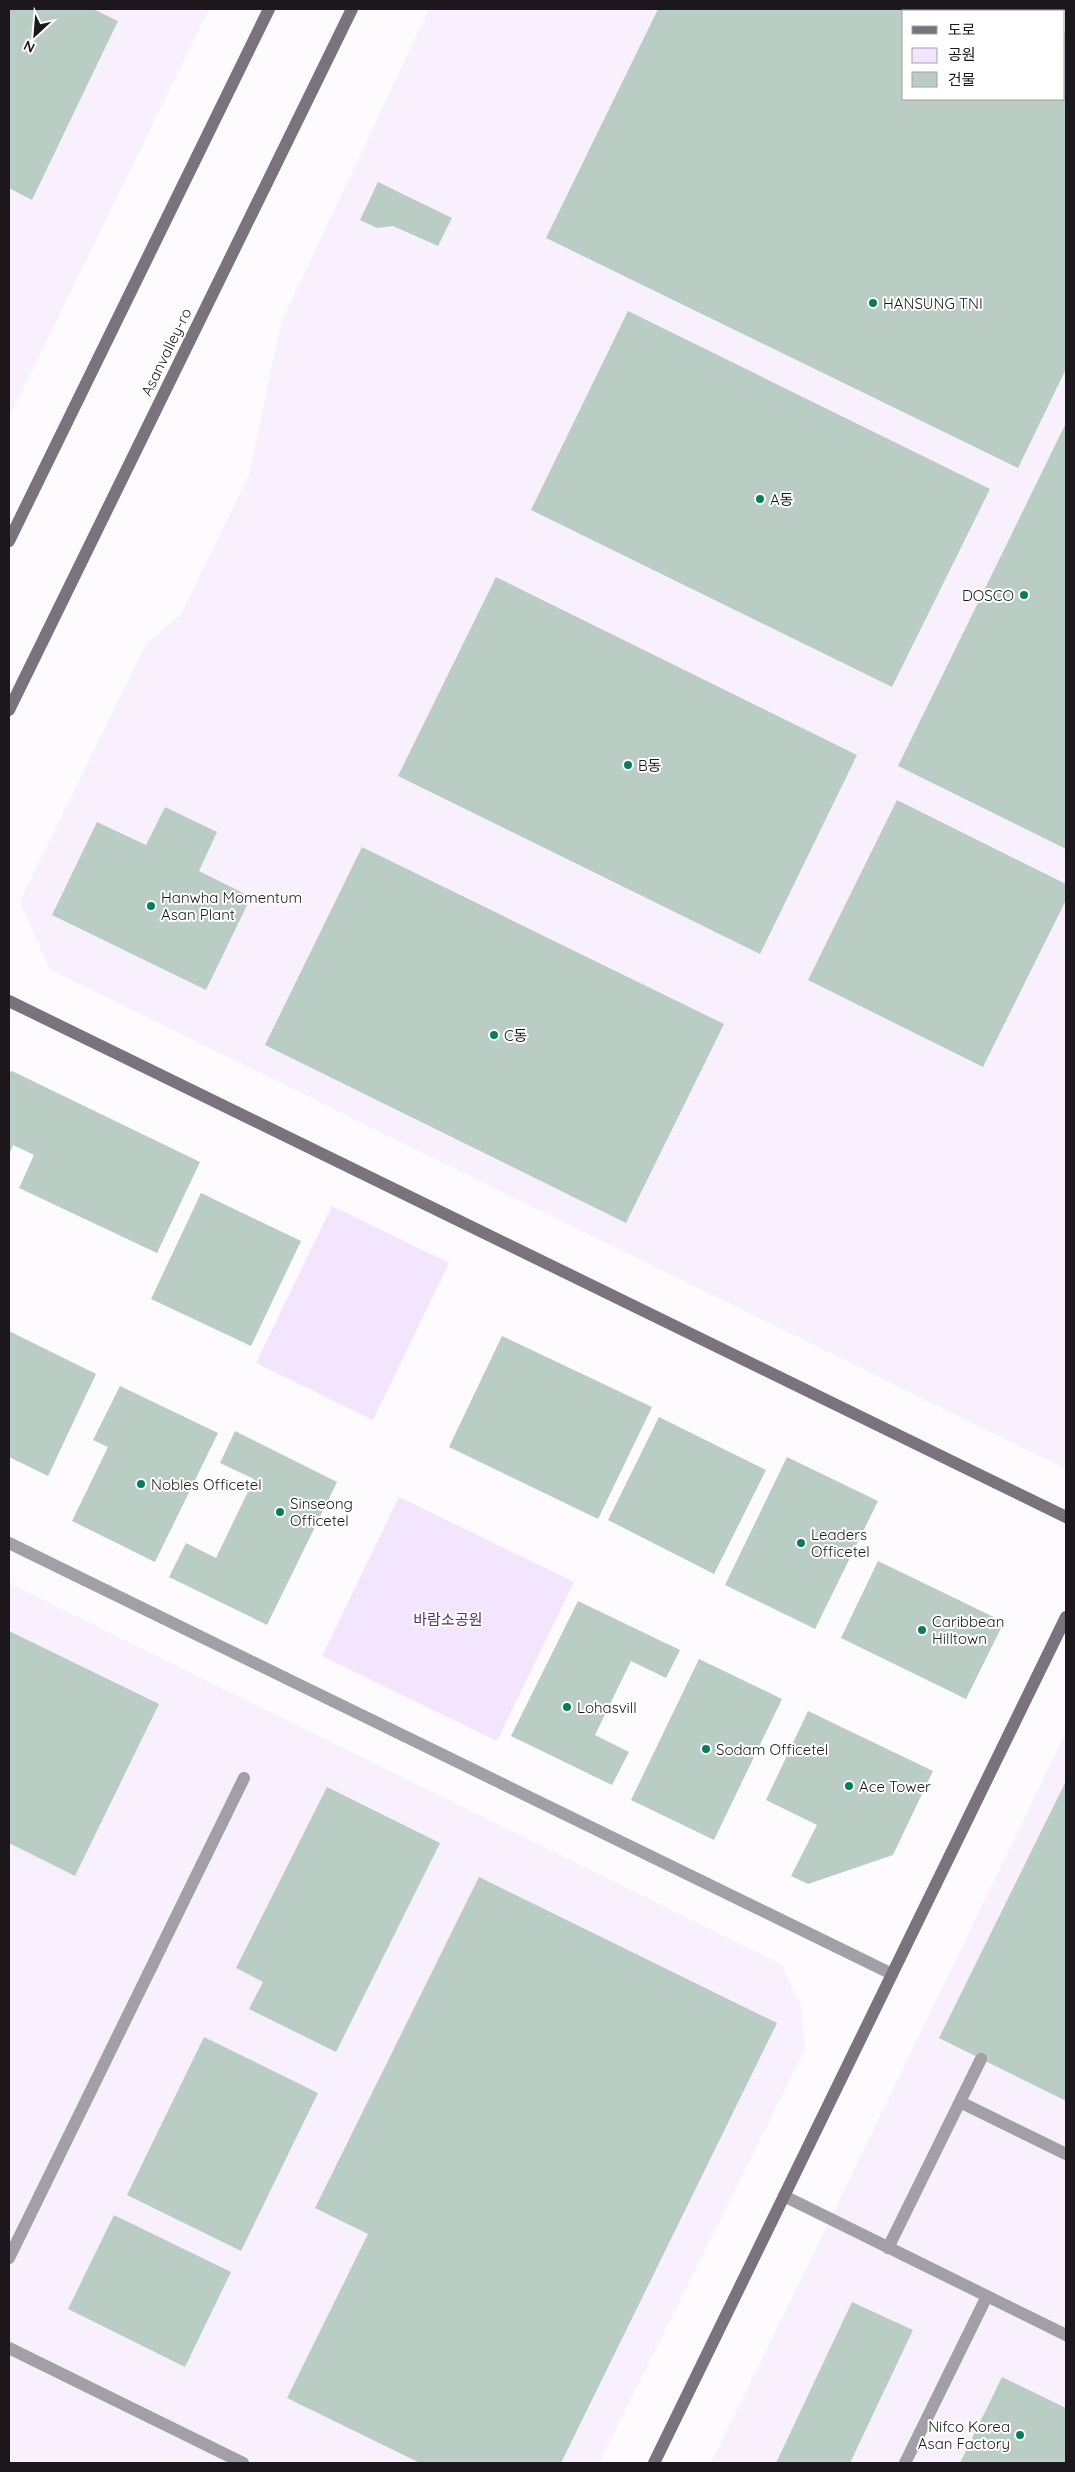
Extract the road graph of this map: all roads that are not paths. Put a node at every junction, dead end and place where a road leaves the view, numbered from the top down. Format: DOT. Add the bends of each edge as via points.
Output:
graph roads {
  1 [pos="269,9"];
  2 [pos="352,9"];
  3 [pos="9,541"];
  4 [pos="9,710"];
  5 [pos="9,1002"];
  6 [pos="1066,1517"];
  7 [pos="9,1543"];
  8 [pos="1066,1617"];
  9 [pos="244,1778"];
  10 [pos="892,1974"];
  11 [pos="981,2059"];
  12 [pos="960,2102"];
  13 [pos="1066,2154"];
  14 [pos="784,2196"];
  15 [pos="888,2248"];
  16 [pos="9,2258"];
  17 [pos="987,2296"];
  18 [pos="1066,2335"];
  19 [pos="9,2348"];
  20 [pos="243,2463"];
  21 [pos="654,2463"];
  22 [pos="905,2463"];
  1 -- 3 [label="street"];
  2 -- 4 [label="street, Asanvalley-ro"];
  5 -- 6 [label="street"];
  7 -- 10 [label="street"];
  8 -- 10 [label="street"];
  9 -- 16 [label="street"];
  10 -- 14 [label="street"];
  11 -- 12 [label="street"];
  12 -- 13 [label="street"];
  12 -- 15 [label="street"];
  14 -- 15 [label="street"];
  14 -- 21 [label="street"];
  15 -- 17 [label="street"];
  17 -- 18 [label="street"];
  17 -- 22 [label="street"];
  19 -- 20 [label="street"];
}
